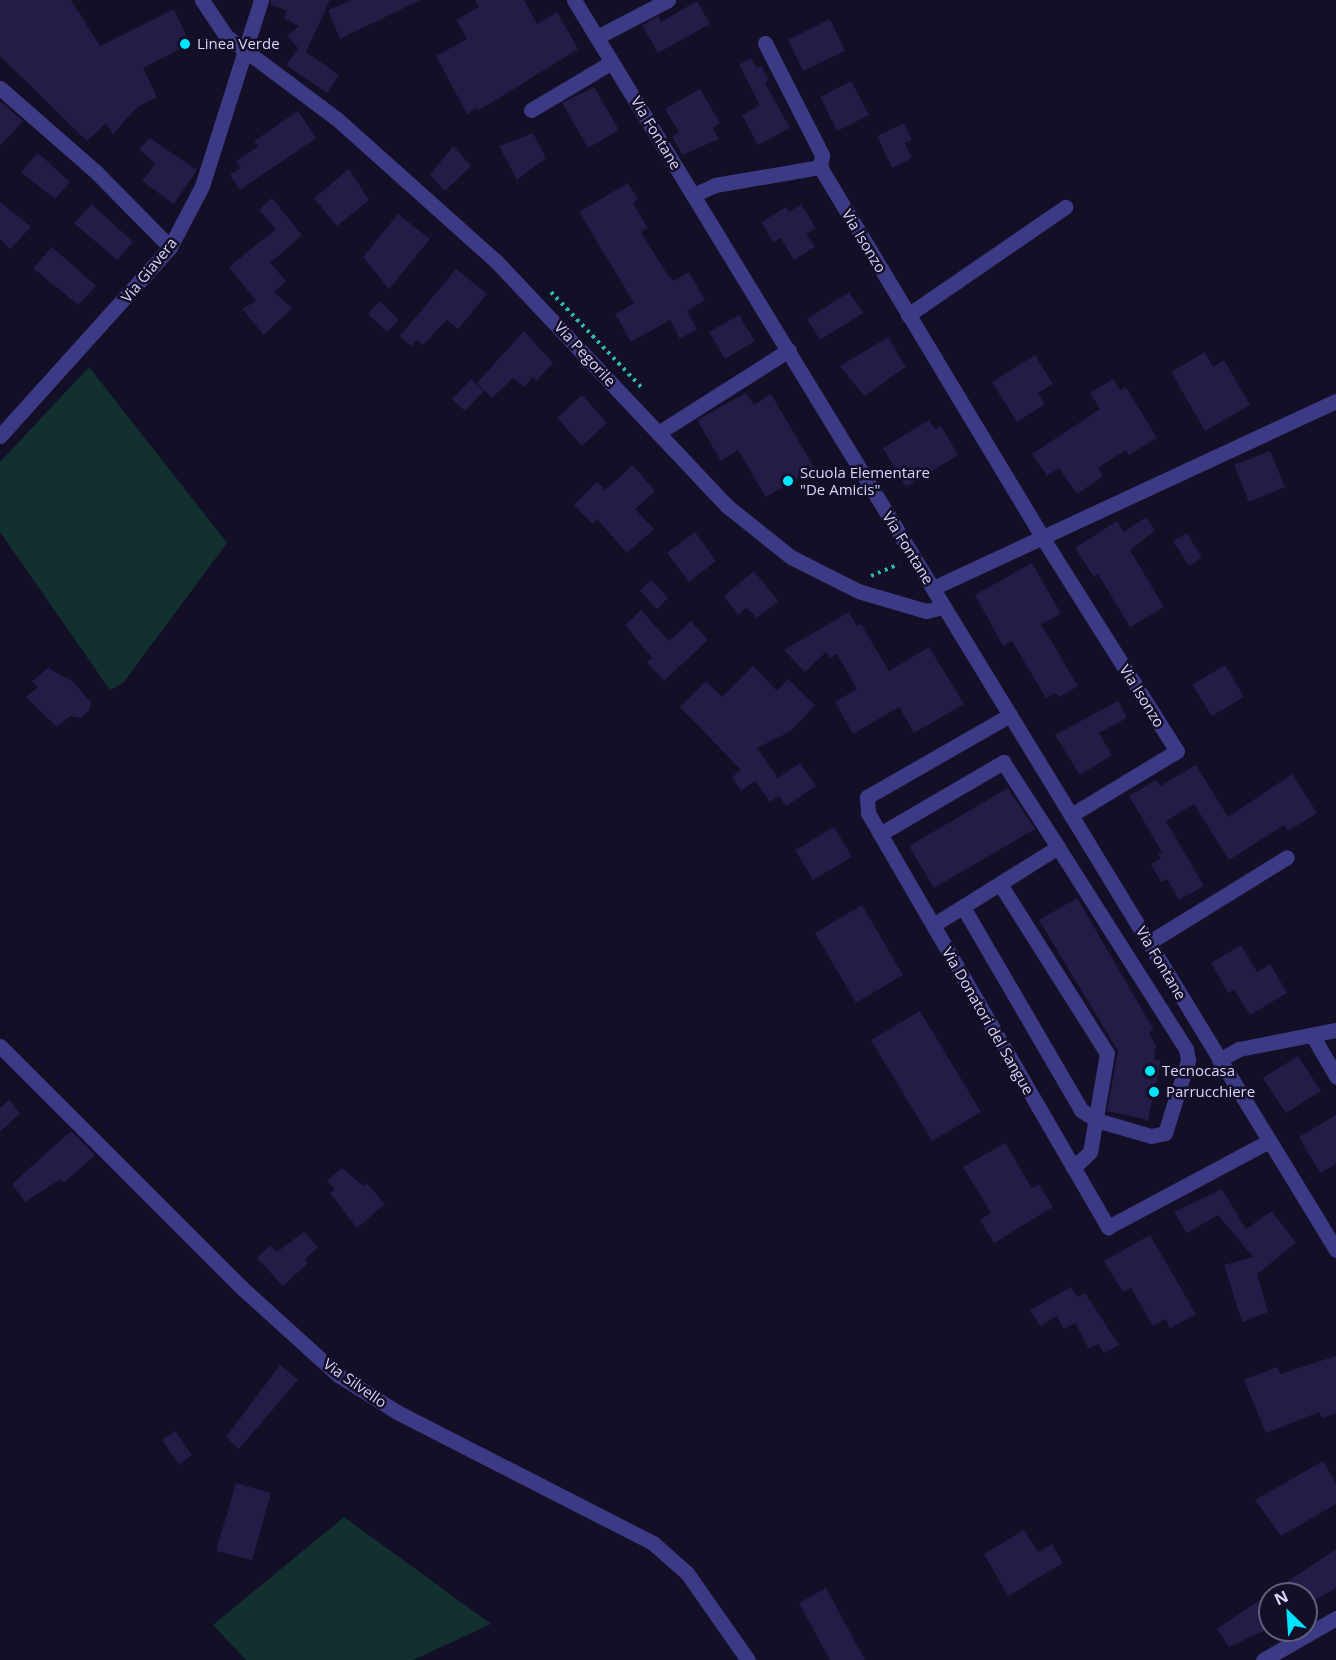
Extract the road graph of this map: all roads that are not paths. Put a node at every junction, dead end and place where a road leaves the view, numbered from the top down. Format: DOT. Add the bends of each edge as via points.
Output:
graph roads {
  1 [pos="202,0"];
  2 [pos="261,0"];
  3 [pos="574,0"];
  4 [pos="668,0"];
  5 [pos="597,37"];
  6 [pos="765,43"];
  7 [pos="246,53"];
  8 [pos="612,62"];
  9 [pos="0,88"];
  10 [pos="531,110"];
  11 [pos="820,167"];
  12 [pos="693,195"];
  13 [pos="1065,207"];
  14 [pos="170,247"];
  15 [pos="908,315"];
  16 [pos="789,350"];
  17 [pos="1336,401"];
  18 [pos="658,432"];
  19 [pos="0,436"];
  20 [pos="1041,537"];
  21 [pos="933,588"];
  22 [pos="944,607"];
  23 [pos="1010,715"];
  24 [pos="1071,815"];
  25 [pos="880,834"];
  26 [pos="1058,847"];
  27 [pos="1287,857"];
  28 [pos="1000,884"];
  29 [pos="963,908"];
  30 [pos="933,926"];
  31 [pos="1148,943"];
  32 [pos="1336,1030"];
  33 [pos="1312,1035"];
  34 [pos="0,1046"];
  35 [pos="1219,1060"];
  36 [pos="1336,1076"];
  37 [pos="1096,1120"];
  38 [pos="1269,1141"];
  39 [pos="1073,1167"];
  40 [pos="1336,1250"];
  41 [pos="1336,1618"];
  42 [pos="748,1660"];
  43 [pos="1263,1660"];
  1 -- 7 [label="street, Via Pegorile" via="226,36"];
  2 -- 7 [label="street, Via Giavera"];
  3 -- 5 [label="street, Via Fontane"];
  4 -- 5 [label="street"];
  5 -- 8 [label="street, Via Fontane"];
  6 -- 11 [label="street, Via Isonzo" via="822,155"];
  7 -- 14 [label="street, Via Giavera" via="202,186"];
  7 -- 18 [label="street, Via Pegorile" via="337,119 465,233 535,299"];
  8 -- 10 [label="street"];
  8 -- 12 [label="street, Via Fontane"];
  9 -- 14 [label="street" via="97,173"];
  11 -- 12 [label="street" via="715,185"];
  11 -- 15 [label="street, Via Isonzo"];
  12 -- 16 [label="street, Via Fontane"];
  13 -- 15 [label="street"];
  14 -- 19 [label="street, Via Giavera"];
  15 -- 20 [label="street, Via Isonzo"];
  16 -- 18 [label="street"];
  16 -- 21 [label="street, Via Fontane"];
  17 -- 20 [label="street"];
  18 -- 22 [label="street, Via Pegorile" via="727,506 791,557 858,591 926,611"];
  20 -- 21 [label="street"];
  20 -- 24 [label="street, Via Isonzo" via="1177,751"];
  21 -- 22 [label="street, Via Fontane"];
  22 -- 23 [label="street, Via Fontane"];
  23 -- 24 [label="street, Via Fontane"];
  23 -- 25 [label="street, Via Donatori del Sangue" via="867,797 868,813"];
  24 -- 31 [label="street, Via Fontane"];
  25 -- 26 [label="street" via="1003,762"];
  25 -- 30 [label="street, Via Donatori del Sangue"];
  26 -- 28 [label="street"];
  26 -- 37 [label="street" via="1186,1049 1188,1060 1165,1133 1151,1136"];
  27 -- 31 [label="street"];
  28 -- 29 [label="street"];
  28 -- 37 [label="street" via="1107,1053"];
  29 -- 30 [label="street"];
  29 -- 37 [label="street" via="1081,1110"];
  30 -- 39 [label="street, Via Donatori del Sangue"];
  31 -- 35 [label="street, Via Fontane"];
  32 -- 33 [label="street"];
  33 -- 35 [label="street" via="1239,1048"];
  33 -- 36 [label="street"];
  34 -- 42 [label="street, Via Silvello" via="241,1287 338,1375 397,1412 653,1543 687,1573"];
  35 -- 38 [label="street, Via Fontane"];
  37 -- 39 [label="street" via="1090,1152"];
  38 -- 39 [label="street, Via Donatori del Sangue" via="1108,1227"];
  38 -- 40 [label="street, Via Fontane"];
  41 -- 43 [label="street"];
}
